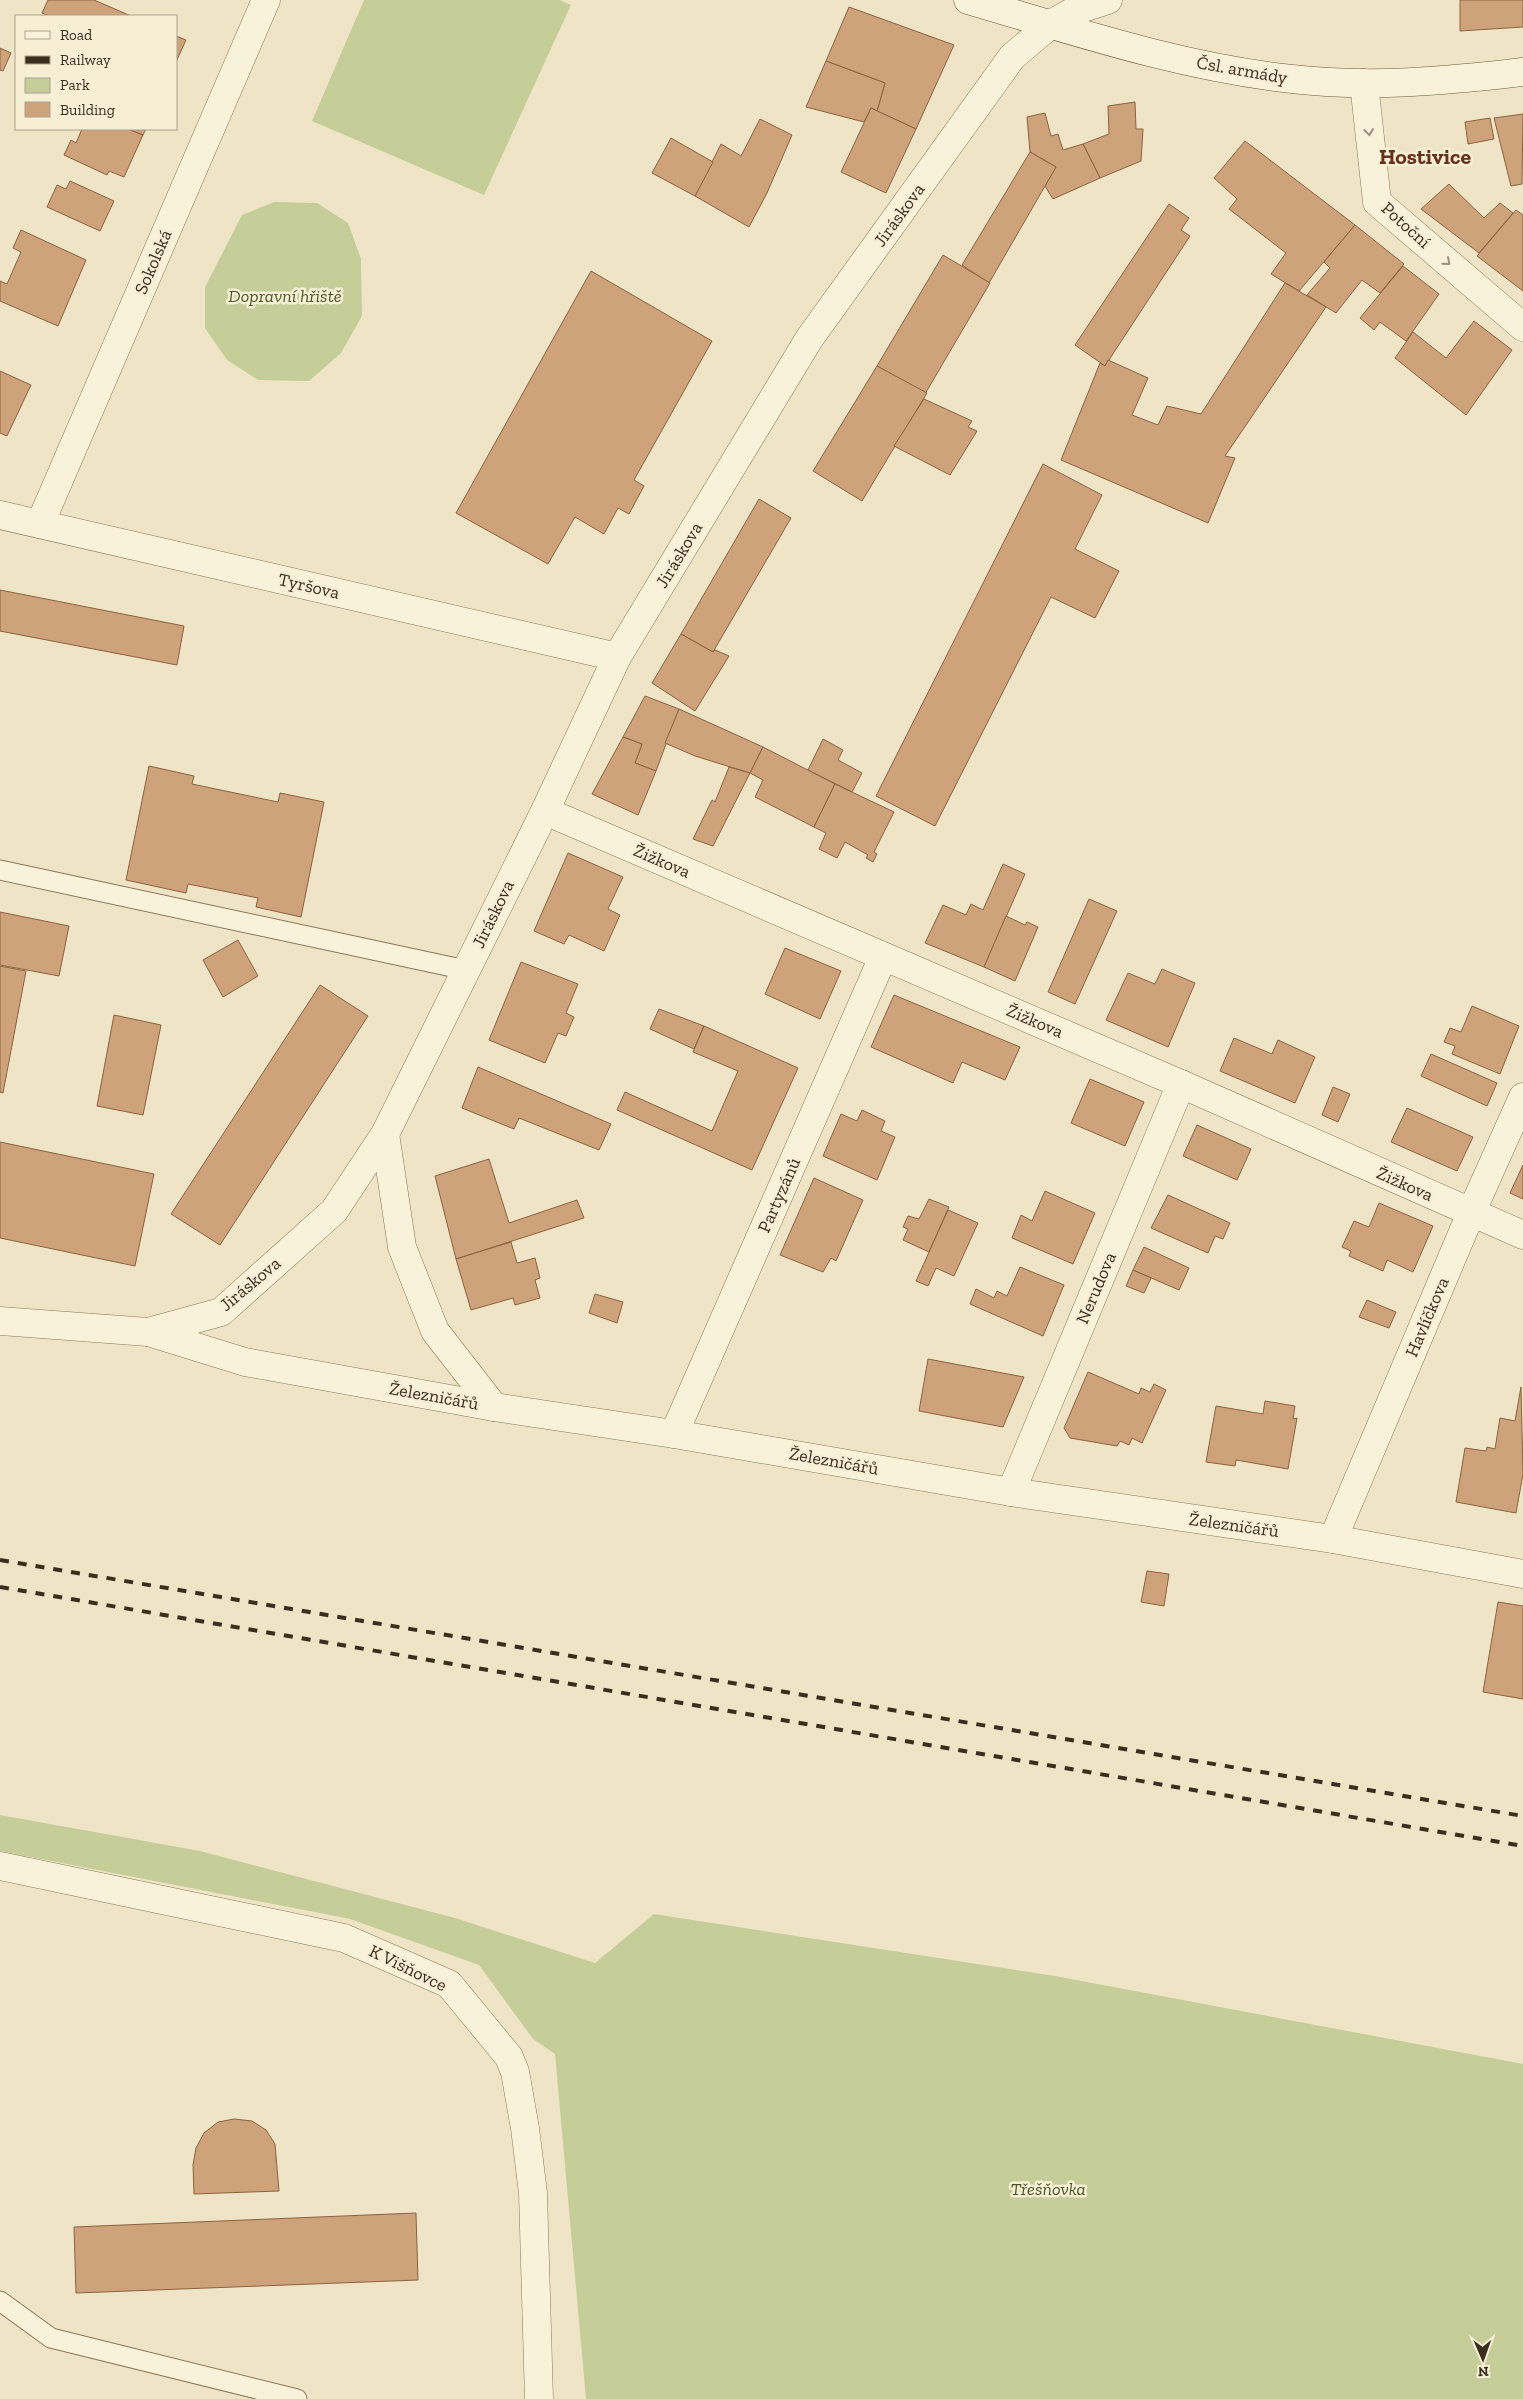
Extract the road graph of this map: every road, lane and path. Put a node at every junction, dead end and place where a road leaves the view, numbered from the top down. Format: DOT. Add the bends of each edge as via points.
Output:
graph roads {
  1 [pos="266,0"];
  2 [pos="968,0"];
  3 [pos="1108,0"];
  4 [pos="1051,24"];
  5 [pos="1523,72"];
  6 [pos="1364,84"];
  7 [pos="1523,327"];
  8 [pos="0,515"];
  9 [pos="40,524"];
  10 [pos="617,657"];
  11 [pos="545,811"];
  12 [pos="0,870"];
  13 [pos="884,957"];
  14 [pos="466,970"];
  15 [pos="1181,1084"];
  16 [pos="1523,1096"];
  17 [pos="384,1134"];
  18 [pos="1471,1213"];
  19 [pos="1523,1235"];
  20 [pos="0,1321"];
  21 [pos="148,1332"];
  22 [pos="494,1407"];
  23 [pos="674,1434"];
  24 [pos="1011,1492"];
  25 [pos="1333,1539"];
  26 [pos="1523,1574"];
  27 [pos="0,1866"];
  28 [pos="0,2300"];
  29 [pos="297,2399"];
  30 [pos="539,2399"];
  1 -- 9 [label="street, Sokolská"];
  2 -- 4 [label="street, Čsl. armády"];
  3 -- 4 [label="street, Jiráskova" via="1074,10"];
  4 -- 6 [label="street, Čsl. armády" via="1148,53 1222,69 1292,80"];
  4 -- 10 [label="street, Jiráskova" via="1012,57 809,339"];
  5 -- 6 [label="street, Čsl. armády"];
  6 -- 7 [label="street, Potoční, one-way" via="1377,202"];
  8 -- 9 [label="street, Tyršova"];
  9 -- 10 [label="street, Tyršova"];
  10 -- 11 [label="street, Jiráskova"];
  11 -- 13 [label="street, Žižkova"];
  11 -- 14 [label="street, Jiráskova"];
  12 -- 14 [label="lane"];
  13 -- 15 [label="street, Žižkova"];
  13 -- 23 [label="street, Partyzánů"];
  14 -- 17 [label="street, Jiráskova"];
  15 -- 18 [label="street, Žižkova"];
  15 -- 24 [label="street, Nerudova"];
  16 -- 18 [label="street, Havlíčkova"];
  17 -- 21 [label="street, Jiráskova" via="334,1211 221,1312"];
  17 -- 22 [label="street" via="402,1247 435,1331"];
  18 -- 19 [label="street, Žižkova"];
  18 -- 25 [label="street, Havlíčkova"];
  20 -- 21 [label="street, Jiráskova"];
  21 -- 22 [label="street, Železničářů" via="245,1362"];
  22 -- 23 [label="street, Železničářů"];
  23 -- 24 [label="street, Železničářů"];
  24 -- 25 [label="street, Železničářů"];
  25 -- 26 [label="street, Železničářů"];
  27 -- 30 [label="street, K Višňovce" via="344,1938 449,1984 509,2057 514,2072 533,2192"];
  28 -- 29 [label="lane" via="51,2338"];
}
